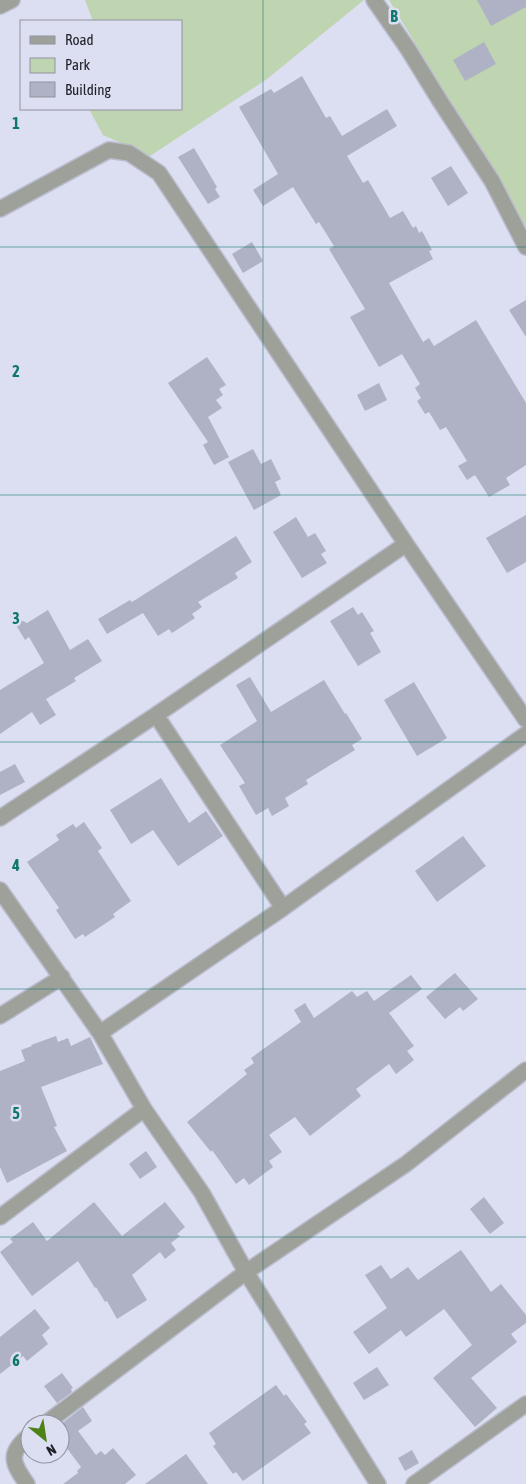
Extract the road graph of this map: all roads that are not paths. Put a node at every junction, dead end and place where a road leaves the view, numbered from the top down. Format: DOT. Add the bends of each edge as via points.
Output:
graph roads {
  1 [pos="12,0"];
  2 [pos="374,0"];
  3 [pos="0,6"];
  4 [pos="0,209"];
  5 [pos="526,246"];
  6 [pos="406,544"];
  7 [pos="156,715"];
  8 [pos="526,720"];
  9 [pos="526,734"];
  10 [pos="0,818"];
  11 [pos="0,890"];
  12 [pos="283,908"];
  13 [pos="62,977"];
  14 [pos="0,1016"];
  15 [pos="100,1033"];
  16 [pos="526,1070"];
  17 [pos="144,1109"];
  18 [pos="0,1217"];
  19 [pos="246,1272"];
  20 [pos="526,1404"];
  21 [pos="58,1414"];
  22 [pos="20,1444"];
  23 [pos="27,1484"];
  24 [pos="378,1484"];
  25 [pos="414,1484"];
  1 -- 3 [label="street"];
  2 -- 5 [label="street" via="492,181"];
  4 -- 6 [label="street" via="109,150 129,153 159,173"];
  6 -- 7 [label="street"];
  6 -- 8 [label="street"];
  7 -- 10 [label="street"];
  7 -- 12 [label="street"];
  9 -- 12 [label="street"];
  11 -- 13 [label="street"];
  12 -- 15 [label="street"];
  13 -- 14 [label="street"];
  13 -- 15 [label="street"];
  15 -- 17 [label="street"];
  16 -- 19 [label="street" via="406,1164"];
  17 -- 18 [label="street"];
  17 -- 19 [label="street" via="202,1192"];
  19 -- 21 [label="street"];
  19 -- 24 [label="street"];
  20 -- 25 [label="street"];
  22 -- 23 [label="street" via="15,1450 14,1463"];
}
